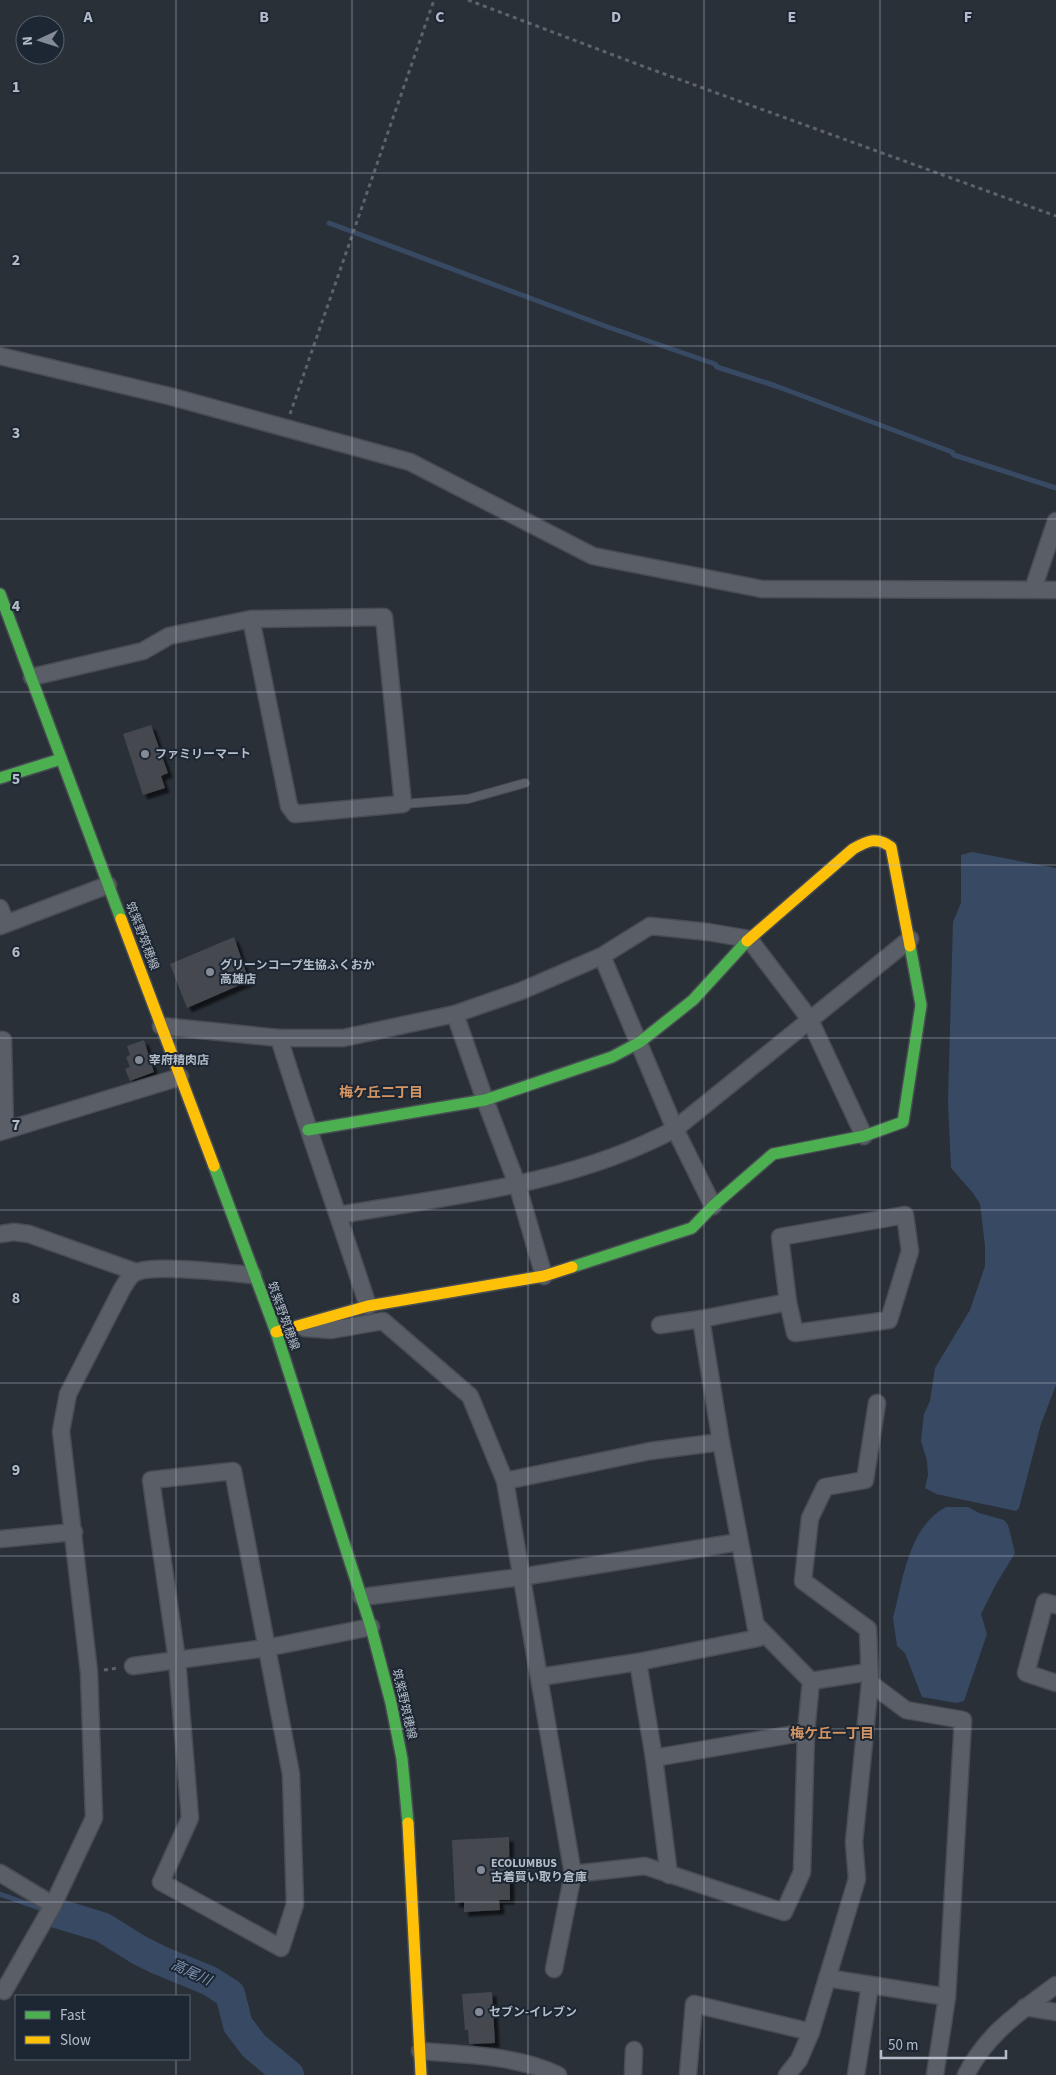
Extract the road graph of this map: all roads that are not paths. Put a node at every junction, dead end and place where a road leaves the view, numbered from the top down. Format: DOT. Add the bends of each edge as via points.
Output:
graph roads {
  1 [pos="0,356"];
  2 [pos="1056,521"];
  3 [pos="1033,590"];
  4 [pos="1056,590"];
  5 [pos="0,594"];
  6 [pos="251,620"];
  7 [pos="32,677"];
  8 [pos="61,759"];
  9 [pos="0,778"];
  10 [pos="525,783"];
  11 [pos="403,804"];
  12 [pos="108,885"];
  13 [pos="2,919"];
  14 [pos="749,939"];
  15 [pos="910,939"];
  16 [pos="602,956"];
  17 [pos="455,1014"];
  18 [pos="810,1018"];
  19 [pos="161,1026"];
  20 [pos="279,1038"];
  21 [pos="0,1040"];
  22 [pos="640,1042"];
  23 [pos="180,1077"];
  24 [pos="485,1100"];
  25 [pos="675,1129"];
  26 [pos="308,1130"];
  27 [pos="3,1131"];
  28 [pos="864,1136"];
  29 [pos="517,1184"];
  30 [pos="713,1206"];
  31 [pos="339,1215"];
  32 [pos="0,1234"];
  33 [pos="136,1272"];
  34 [pos="253,1275"];
  35 [pos="544,1276"];
  36 [pos="788,1302"];
  37 [pos="368,1306"];
  38 [pos="701,1319"];
  39 [pos="660,1325"];
  40 [pos="283,1330"];
  41 [pos="878,1403"];
  42 [pos="721,1442"];
  43 [pos="505,1481"];
  44 [pos="74,1532"];
  45 [pos="0,1539"];
  46 [pos="739,1542"];
  47 [pos="521,1577"];
  48 [pos="362,1597"];
  49 [pos="1056,1605"];
  50 [pos="755,1624"];
  51 [pos="371,1627"];
  52 [pos="266,1648"];
  53 [pos="177,1660"];
  54 [pos="638,1662"];
  55 [pos="133,1666"];
  56 [pos="540,1677"];
  57 [pos="869,1677"];
  58 [pos="811,1681"];
  59 [pos="1056,1683"];
  60 [pos="806,1732"];
  61 [pos="654,1758"];
  62 [pos="0,1873"];
  63 [pos="573,1874"];
  64 [pos="669,1875"];
  65 [pos="53,1905"];
  66 [pos="554,1969"];
  67 [pos="827,1978"];
  68 [pos="870,1985"];
  69 [pos="1056,1985"];
  70 [pos="4,1991"];
  71 [pos="947,1997"];
  72 [pos="1025,2007"];
  73 [pos="1056,2012"];
  74 [pos="811,2032"];
  75 [pos="634,2050"];
  76 [pos="420,2051"];
  77 [pos="421,2075"];
  78 [pos="558,2075"];
  79 [pos="633,2075"];
  80 [pos="688,2075"];
  81 [pos="787,2075"];
  82 [pos="856,2075"];
  83 [pos="935,2075"];
  84 [pos="966,2075"];
  1 -- 3 [label="street" via="169,396 410,462 593,556 762,589"];
  2 -- 3 [label="street"];
  3 -- 4 [label="street"];
  5 -- 7 [label="street, 筑紫野筑穂線"];
  6 -- 7 [label="street" via="169,636 143,651"];
  6 -- 11 [label="street" via="289,806 295,814"];
  6 -- 11 [label="street" via="384,617"];
  7 -- 8 [label="street, 筑紫野筑穂線"];
  8 -- 9 [label="street"];
  8 -- 12 [label="street, 筑紫野筑穂線"];
  10 -- 11 [label="lane" via="468,798"];
  12 -- 13 [label="street"];
  12 -- 19 [label="street, 筑紫野筑穂線"];
  14 -- 15 [label="street" via="853,850 876,839 884,840 891,847"];
  14 -- 16 [label="street" via="650,926"];
  14 -- 18 [label="street"];
  14 -- 22 [label="street" via="693,1000"];
  15 -- 18 [label="street"];
  15 -- 28 [label="street" via="921,1005 904,1122"];
  16 -- 17 [label="street" via="521,992"];
  16 -- 22 [label="street"];
  17 -- 20 [label="street" via="344,1038"];
  17 -- 24 [label="street"];
  18 -- 25 [label="street"];
  18 -- 28 [label="street"];
  19 -- 20 [label="street"];
  19 -- 23 [label="street, 筑紫野筑穂線"];
  20 -- 26 [label="street"];
  21 -- 27 [label="street" via="3,1040"];
  22 -- 24 [label="street" via="612,1057"];
  22 -- 25 [label="street"];
  23 -- 27 [label="street"];
  23 -- 34 [label="street, 筑紫野筑穂線"];
  24 -- 26 [label="street"];
  24 -- 29 [label="street"];
  25 -- 29 [label="street" via="614,1157"];
  25 -- 30 [label="street"];
  26 -- 31 [label="street"];
  28 -- 30 [label="street" via="773,1154"];
  29 -- 31 [label="street"];
  29 -- 35 [label="street"];
  30 -- 35 [label="street" via="692,1228"];
  31 -- 37 [label="street"];
  32 -- 33 [label="street" via="29,1234"];
  33 -- 34 [label="street" via="154,1269"];
  33 -- 44 [label="street" via="122,1289 68,1394 61,1431"];
  34 -- 40 [label="street, 筑紫野筑穂線"];
  35 -- 37 [label="street"];
  36 -- 36 [label="street" via="795,1333 889,1320 910,1251 905,1215 780,1237"];
  36 -- 38 [label="street"];
  37 -- 40 [label="street"];
  38 -- 39 [label="street"];
  38 -- 42 [label="street"];
  40 -- 43 [label="street" via="330,1330 383,1321 470,1396"];
  40 -- 48 [label="street, 筑紫野筑穂線"];
  41 -- 57 [label="street" via="865,1480 825,1487 810,1518 803,1581 868,1629"];
  42 -- 43 [label="street" via="650,1451"];
  42 -- 46 [label="street"];
  43 -- 47 [label="street"];
  44 -- 45 [label="street"];
  44 -- 65 [label="street" via="90,1672 94,1818"];
  46 -- 47 [label="street"];
  46 -- 50 [label="street"];
  47 -- 48 [label="street"];
  47 -- 56 [label="street"];
  48 -- 51 [label="street, 筑紫野筑穂線"];
  49 -- 59 [label="street" via="1045,1602 1026,1673"];
  50 -- 54 [label="street" via="758,1638"];
  50 -- 58 [label="street"];
  51 -- 52 [label="street"];
  51 -- 76 [label="street, 筑紫野筑穂線" via="402,1759 410,1840"];
  52 -- 53 [label="street"];
  52 -- 53 [label="street" via="233,1471 152,1480"];
  52 -- 53 [label="street" via="291,1774 295,1904 281,1948 161,1882 190,1818"];
  53 -- 55 [label="street"];
  54 -- 56 [label="street"];
  54 -- 61 [label="street"];
  56 -- 63 [label="street"];
  57 -- 58 [label="street"];
  57 -- 67 [label="street" via="854,1842 857,1878"];
  57 -- 71 [label="street" via="906,1710 963,1720"];
  58 -- 60 [label="street"];
  60 -- 61 [label="street"];
  60 -- 64 [label="street" via="802,1872 784,1912"];
  61 -- 64 [label="street"];
  62 -- 65 [label="street"];
  63 -- 64 [label="street" via="645,1866"];
  63 -- 66 [label="street"];
  65 -- 70 [label="street"];
  67 -- 68 [label="street"];
  67 -- 74 [label="street"];
  68 -- 71 [label="street"];
  68 -- 82 [label="street"];
  69 -- 72 [label="street"];
  71 -- 83 [label="street"];
  72 -- 73 [label="street"];
  72 -- 84 [label="street" via="985,2043"];
  74 -- 80 [label="street" via="694,2004"];
  74 -- 81 [label="street" via="799,2060"];
  75 -- 79 [label="street"];
  76 -- 77 [label="street, 筑紫野筑穂線"];
  76 -- 78 [label="street" via="509,2059"];
}
